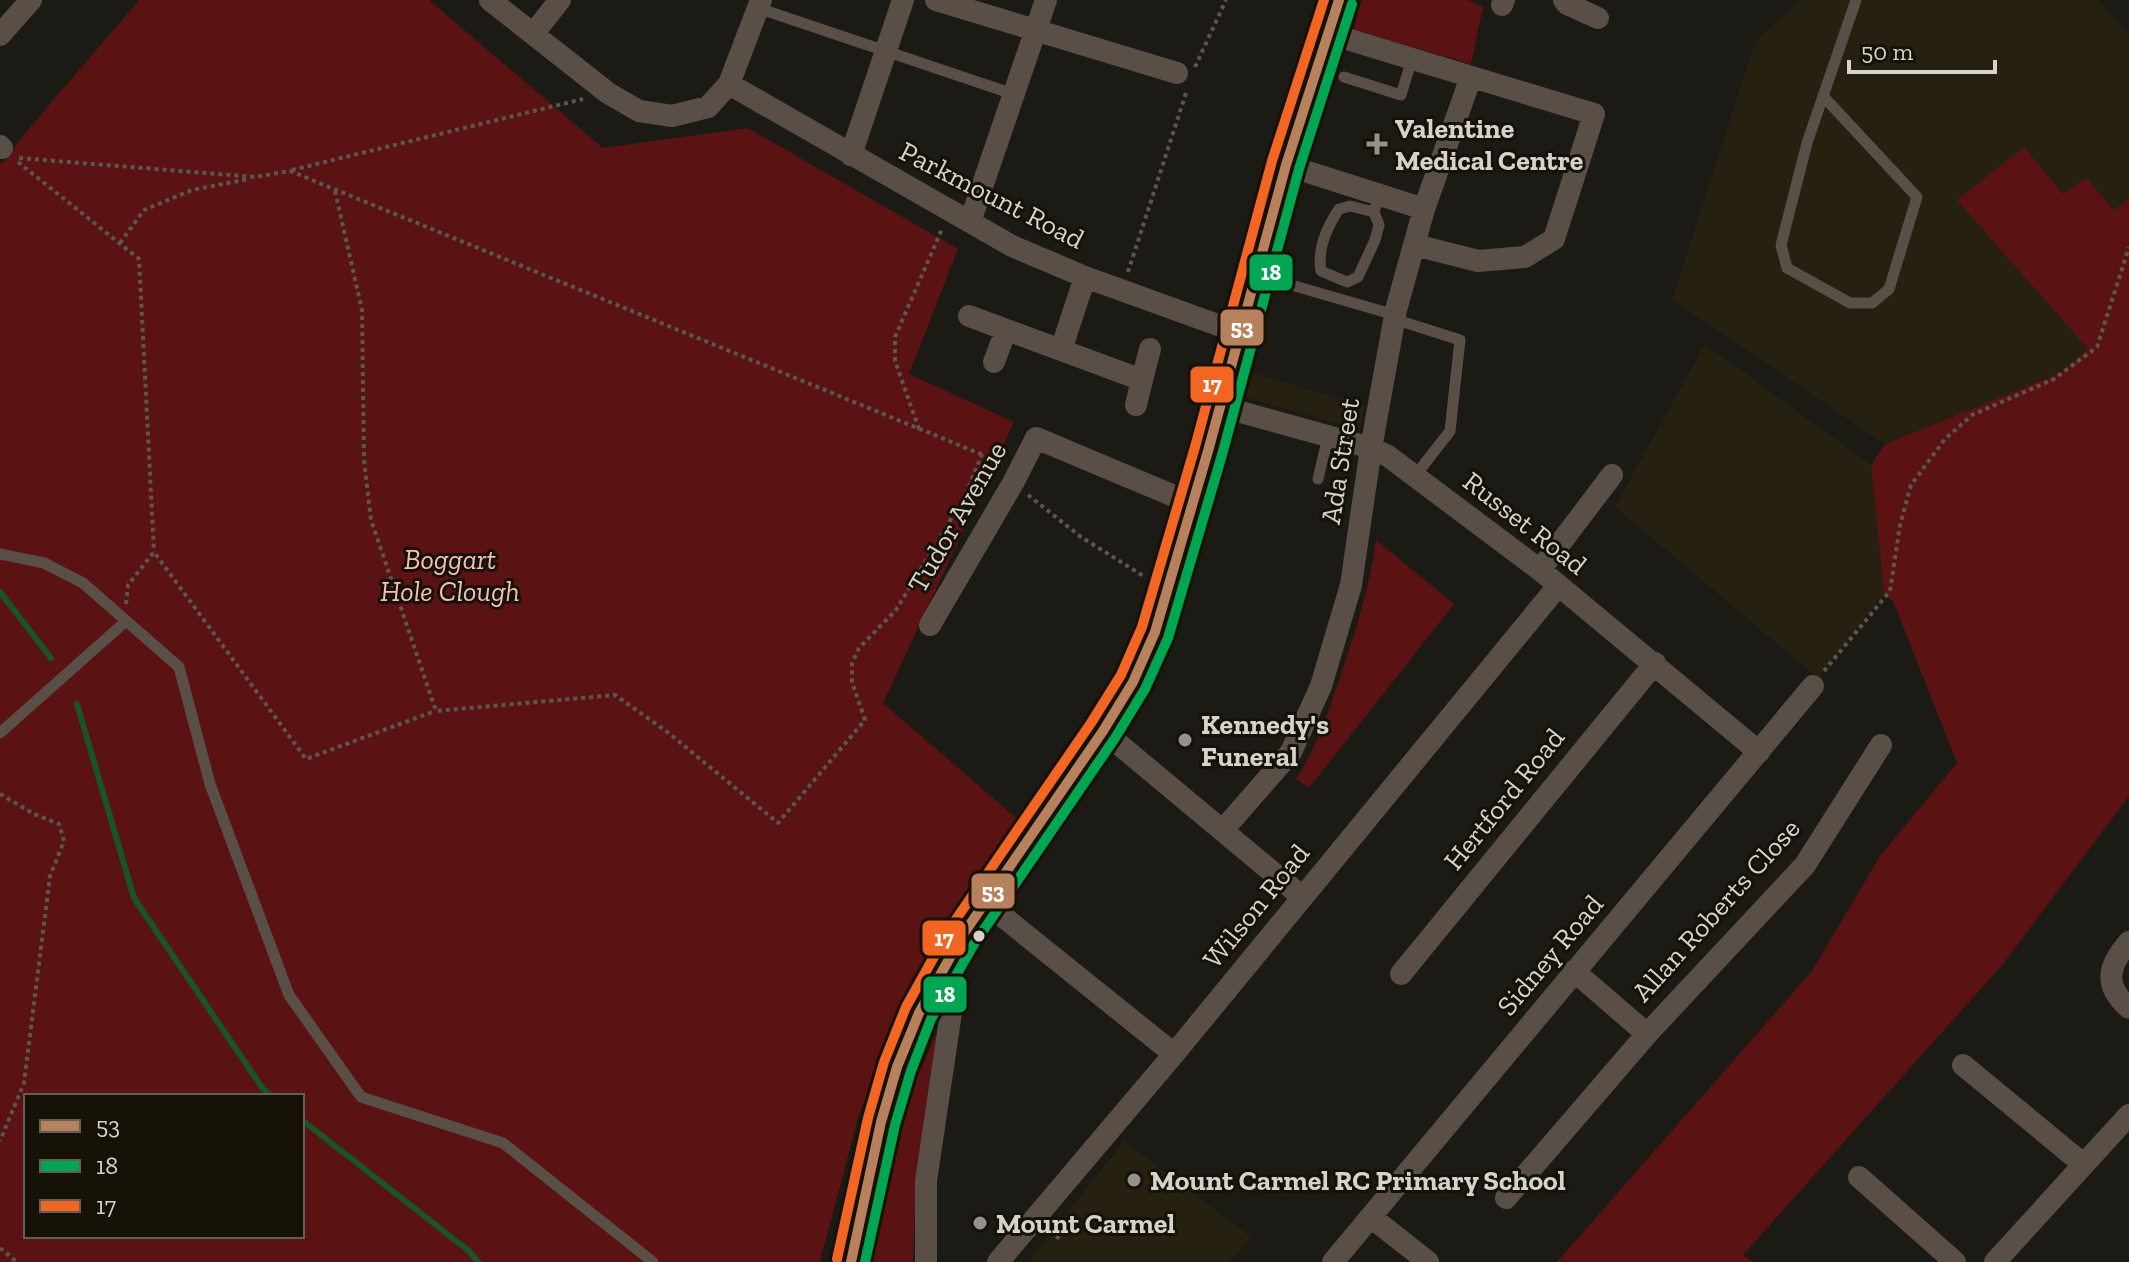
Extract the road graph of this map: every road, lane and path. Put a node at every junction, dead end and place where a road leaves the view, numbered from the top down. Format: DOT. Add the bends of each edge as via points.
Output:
graph roads {
  1 [pos="31,0"];
  2 [pos="490,0"];
  3 [pos="560,0"];
  4 [pos="903,0"];
  5 [pos="936,0"];
  6 [pos="1046,0"];
  7 [pos="1226,0"];
  8 [pos="1339,0"];
  9 [pos="1564,0"];
  10 [pos="1856,0"];
  11 [pos="760,4"];
  12 [pos="1598,18"];
  13 [pos="1035,31"];
  14 [pos="1327,33"];
  15 [pos="533,34"];
  16 [pos="0,35"];
  17 [pos="886,51"];
  18 [pos="1412,59"];
  19 [pos="1344,77"];
  20 [pos="1471,77"];
  21 [pos="1186,78"];
  22 [pos="729,84"];
  23 [pos="608,93"];
  24 [pos="1013,94"];
  25 [pos="1823,96"];
  26 [pos="851,155"];
  27 [pos="1286,165"];
  28 [pos="290,171"];
  29 [pos="255,177"];
  30 [pos="335,191"];
  31 [pos="1376,203"];
  32 [pos="1424,209"];
  33 [pos="949,211"];
  34 [pos="970,222"];
  35 [pos="120,243"];
  36 [pos="1415,245"];
  37 [pos="2129,247"];
  38 [pos="1256,275"];
  39 [pos="1085,277"];
  40 [pos="1123,290"];
  41 [pos="969,316"];
  42 [pos="1394,317"];
  43 [pos="1006,330"];
  44 [pos="1240,333"];
  45 [pos="1150,349"];
  46 [pos="1061,350"];
  47 [pos="994,362"];
  48 [pos="1142,380"];
  49 [pos="1136,405"];
  50 [pos="1219,406"];
  51 [pos="919,429"];
  52 [pos="1328,437"];
  53 [pos="1371,448"];
  54 [pos="982,454"];
  55 [pos="1612,475"];
  56 [pos="1017,476"];
  57 [pos="1415,476"];
  58 [pos="1318,479"];
  59 [pos="1193,504"];
  60 [pos="154,552"];
  61 [pos="0,554"];
  62 [pos="1540,570"];
  63 [pos="1558,586"];
  64 [pos="1168,592"];
  65 [pos="125,622"];
  66 [pos="930,625"];
  67 [pos="1655,663"];
  68 [pos="1813,686"];
  69 [pos="436,711"];
  70 [pos="1103,731"];
  71 [pos="0,733"];
  72 [pos="1881,745"];
  73 [pos="1759,752"];
  74 [pos="0,794"];
  75 [pos="1223,830"];
  76 [pos="1301,896"];
  77 [pos="986,903"];
  78 [pos="2129,942"];
  79 [pos="1574,971"];
  80 [pos="1401,974"];
  81 [pos="932,988"];
  82 [pos="2129,1008"];
  83 [pos="1647,1034"];
  84 [pos="1174,1054"];
  85 [pos="1963,1065"];
  86 [pos="2129,1115"];
  87 [pos="0,1141"];
  88 [pos="2083,1164"];
  89 [pos="1859,1177"];
  90 [pos="1506,1198"];
  91 [pos="1371,1217"];
  92 [pos="1045,1228"];
  93 [pos="1061,1240"];
  94 [pos="0,1248"];
  95 [pos="17,1262"];
  96 [pos="653,1262"];
  97 [pos="851,1262"];
  98 [pos="926,1262"];
  99 [pos="998,1262"];
  100 [pos="1333,1262"];
  101 [pos="1428,1262"];
  102 [pos="1955,1262"];
  103 [pos="1995,1262"];
  1 -- 16 [label="street"];
  2 -- 15 [label="street"];
  3 -- 15 [label="street"];
  4 -- 17 [label="street"];
  5 -- 13 [label="street"];
  6 -- 13 [label="street"];
  7 -- 21 [label="path"];
  8 -- 14 [label="main road"];
  9 -- 12 [label="street"];
  10 -- 25 [label="lane"];
  11 -- 17 [label="lane"];
  11 -- 22 [label="street"];
  13 -- 21 [label="street"];
  13 -- 24 [label="street"];
  14 -- 18 [label="street"];
  14 -- 27 [label="main road"];
  15 -- 23 [label="street"];
  17 -- 24 [label="lane"];
  17 -- 26 [label="street"];
  18 -- 19 [label="lane" via="1401,95"];
  18 -- 20 [label="street"];
  20 -- 32 [label="street, Ada Street"];
  20 -- 36 [label="street" via="1594,114 1554,239 1525,257 1478,261"];
  21 -- 40 [label="path"];
  22 -- 23 [label="street" via="708,107 672,116 639,111"];
  22 -- 26 [label="street, Parkmount Road"];
  23 -- 28 [label="path"];
  24 -- 34 [label="street"];
  25 -- 25 [label="lane" via="1781,245 1787,268 1850,303 1872,303 1889,289 1917,197"];
  26 -- 33 [label="street, Parkmount Road"];
  27 -- 31 [label="street"];
  27 -- 38 [label="main road"];
  28 -- 29 [label="path"];
  28 -- 30 [label="path"];
  29 -- 35 [label="path" via="192,190 144,210"];
  29 -- 35 [label="path" via="13,158"];
  30 -- 51 [label="path"];
  30 -- 69 [label="path" via="362,310 364,460 371,520"];
  31 -- 31 [label="lane" via="1339,209 1322,247 1321,271 1347,282 1358,277 1379,225"];
  31 -- 32 [label="street"];
  32 -- 36 [label="street, Ada Street"];
  33 -- 34 [label="street, Parkmount Road"];
  33 -- 51 [label="path" via="895,337 895,361"];
  34 -- 39 [label="street, Parkmount Road"];
  35 -- 60 [label="path" via="139,259"];
  36 -- 42 [label="street, Ada Street"];
  37 -- 68 [label="path" via="2097,347 2054,379 1972,415 1945,439 1911,485 1890,591"];
  38 -- 42 [label="lane"];
  38 -- 44 [label="main road"];
  39 -- 40 [label="street, Parkmount Road"];
  39 -- 46 [label="street"];
  40 -- 44 [label="street, Parkmount Road"];
  41 -- 43 [label="street"];
  42 -- 53 [label="street, Ada Street"];
  42 -- 57 [label="lane" via="1460,340 1450,431"];
  43 -- 46 [label="street"];
  43 -- 47 [label="street"];
  44 -- 50 [label="main road"];
  45 -- 48 [label="street"];
  46 -- 48 [label="street"];
  48 -- 49 [label="street"];
  50 -- 52 [label="street, Russet Road"];
  50 -- 59 [label="main road"];
  51 -- 54 [label="path"];
  52 -- 53 [label="street, Russet Road"];
  52 -- 58 [label="lane"];
  53 -- 57 [label="street, Russet Road"];
  53 -- 75 [label="street, Ada Street" via="1351,585 1321,686 1291,752"];
  54 -- 56 [label="path"];
  54 -- 69 [label="path" via="965,496 896,610 859,648 852,663 852,682 865,720 778,823 615,695"];
  55 -- 62 [label="street"];
  56 -- 59 [label="street, Tudor Avenue" via="1036,438"];
  56 -- 64 [label="path" via="1081,537"];
  56 -- 66 [label="street, Tudor Avenue"];
  57 -- 62 [label="street, Russet Road"];
  59 -- 64 [label="main road"];
  60 -- 65 [label="path" via="128,585"];
  60 -- 69 [label="path" via="306,759"];
  61 -- 65 [label="lane" via="44,563 83,583"];
  62 -- 63 [label="street, Russet Road"];
  63 -- 67 [label="street, Russet Road"];
  63 -- 76 [label="street, Wilson Road"];
  64 -- 70 [label="main road" via="1133,682"];
  65 -- 71 [label="lane"];
  65 -- 96 [label="lane" via="179,667 210,784 289,995 361,1097 503,1143"];
  67 -- 73 [label="street, Russet Road"];
  67 -- 80 [label="street, Hertford Road"];
  68 -- 73 [label="street, Sidney Road"];
  70 -- 75 [label="street"];
  70 -- 77 [label="main road"];
  72 -- 83 [label="street, Allan Roberts Close" via="1805,865"];
  73 -- 79 [label="street, Sidney Road"];
  74 -- 87 [label="path" via="59,824 64,841 50,876 24,1083"];
  75 -- 76 [label="street"];
  76 -- 84 [label="street, Wilson Road"];
  77 -- 81 [label="main road"];
  77 -- 84 [label="street"];
  78 -- 82 [label="street" via="2110,971 2112,987"];
  79 -- 83 [label="street, Allan Roberts Close"];
  79 -- 91 [label="street, Sidney Road"];
  81 -- 97 [label="main road" via="887,1102"];
  81 -- 98 [label="street" via="952,1006 926,1181"];
  83 -- 90 [label="street, Allan Roberts Close"];
  84 -- 99 [label="street, Wilson Road"];
  85 -- 88 [label="street"];
  86 -- 88 [label="street"];
  88 -- 103 [label="street"];
  89 -- 102 [label="street"];
  91 -- 100 [label="street, Sidney Road"];
  91 -- 101 [label="street"];
  92 -- 93 [label="path"];
  94 -- 95 [label="path"];
}
